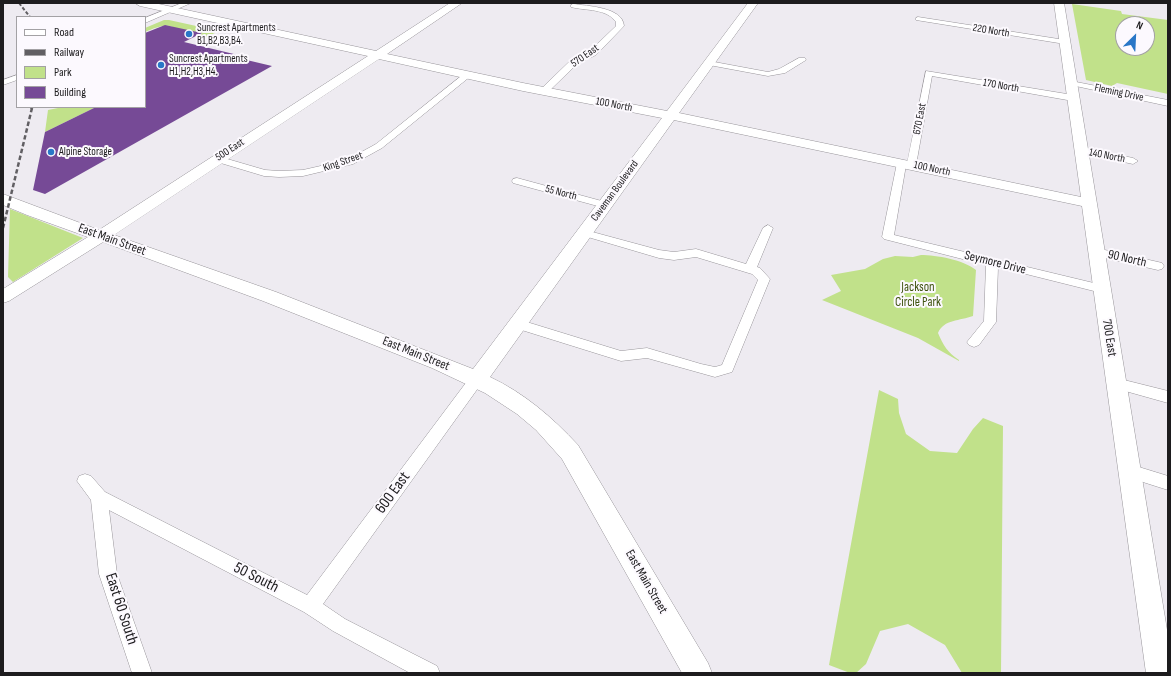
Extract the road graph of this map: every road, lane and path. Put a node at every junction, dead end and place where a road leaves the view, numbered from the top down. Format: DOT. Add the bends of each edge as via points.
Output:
graph roads {
  1 [pos="140,3"];
  2 [pos="188,3"];
  3 [pos="457,3"];
  4 [pos="753,3"];
  5 [pos="1059,3"];
  6 [pos="575,4"];
  7 [pos="172,10"];
  8 [pos="918,20"];
  9 [pos="146,22"];
  10 [pos="1065,42"];
  11 [pos="376,55"];
  12 [pos="802,60"];
  13 [pos="709,63"];
  14 [pos="929,73"];
  15 [pos="468,75"];
  16 [pos="16,77"];
  17 [pos="3,83"];
  18 [pos="1072,90"];
  19 [pos="544,91"];
  20 [pos="1168,103"];
  21 [pos="671,115"];
  22 [pos="1081,150"];
  23 [pos="217,159"];
  24 [pos="1133,161"];
  25 [pos="907,164"];
  26 [pos="517,181"];
  27 [pos="3,199"];
  28 [pos="1089,203"];
  29 [pos="605,205"];
  30 [pos="768,228"];
  31 [pos="585,232"];
  32 [pos="101,236"];
  33 [pos="888,237"];
  34 [pos="1096,252"];
  35 [pos="992,262"];
  36 [pos="1158,266"];
  37 [pos="753,270"];
  38 [pos="1102,289"];
  39 [pos="3,297"];
  40 [pos="517,324"];
  41 [pos="974,342"];
  42 [pos="476,380"];
  43 [pos="1116,383"];
  44 [pos="1168,397"];
  45 [pos="1129,470"];
  46 [pos="85,481"];
  47 [pos="1168,482"];
  48 [pos="99,497"];
  49 [pos="310,606"];
  50 [pos="142,673"];
  51 [pos="430,673"];
  52 [pos="698,673"];
  53 [pos="1160,673"];
  1 -- 7 [label="street, 100 North"];
  2 -- 7 [label="street"];
  3 -- 11 [label="street, 500 East"];
  4 -- 13 [label="street, Caveman Boulevard"];
  5 -- 10 [label="street, 700 East"];
  6 -- 19 [label="street, 570 East" via="606,12 618,19 620,26 596,50 574,62"];
  7 -- 9 [label="street"];
  7 -- 11 [label="street, 100 North"];
  8 -- 10 [label="street, 220 North"];
  10 -- 18 [label="street, 700 East"];
  11 -- 15 [label="street, 100 North"];
  11 -- 23 [label="street, 500 East"];
  12 -- 13 [label="street" via="782,71 768,74"];
  13 -- 21 [label="street, Caveman Boulevard"];
  14 -- 18 [label="street, 170 North"];
  14 -- 25 [label="street, 670 East"];
  15 -- 19 [label="street, 100 North"];
  15 -- 23 [label="street, King Street" via="379,146 350,162 311,172 279,174 264,173"];
  16 -- 17 [label="street"];
  18 -- 20 [label="street, Fleming Drive"];
  18 -- 22 [label="street, 700 East"];
  19 -- 21 [label="street, 100 North"];
  21 -- 25 [label="street, 100 North"];
  21 -- 29 [label="street, Caveman Boulevard"];
  22 -- 24 [label="street, 140 North"];
  22 -- 28 [label="street, 700 East"];
  23 -- 32 [label="street, 500 East"];
  25 -- 28 [label="street, 100 North"];
  25 -- 33 [label="street, 670 East"];
  26 -- 29 [label="street, 55 North"];
  27 -- 32 [label="street, East Main Street"];
  28 -- 34 [label="street, 700 East"];
  29 -- 31 [label="street, Caveman Boulevard"];
  30 -- 37 [label="street"];
  31 -- 37 [label="street" via="659,254 674,256 696,253"];
  31 -- 40 [label="street, Caveman Boulevard"];
  32 -- 39 [label="street, 500 East"];
  32 -- 42 [label="street, East Main Street" via="309,312"];
  33 -- 35 [label="street, Seymore Drive"];
  34 -- 36 [label="street, 90 North"];
  34 -- 38 [label="street, 700 East"];
  35 -- 38 [label="street, Seymore Drive"];
  35 -- 41 [label="street" via="990,322"];
  37 -- 40 [label="street" via="764,279 727,368 715,372 647,352 621,356"];
  38 -- 43 [label="street, 700 East"];
  40 -- 42 [label="street, Caveman Boulevard"];
  42 -- 49 [label="street, 600 East"];
  42 -- 52 [label="street, East Main Street" via="493,388 536,417 553,431 570,452"];
  43 -- 44 [label="street"];
  43 -- 45 [label="street, 700 East"];
  45 -- 47 [label="street"];
  45 -- 53 [label="street, 700 East"];
  46 -- 48 [label="street, 50 South"];
  48 -- 49 [label="street, 50 South"];
  48 -- 50 [label="street, East 60 South" via="108,574"];
  49 -- 51 [label="street, 50 South" via="338,625"];
}
